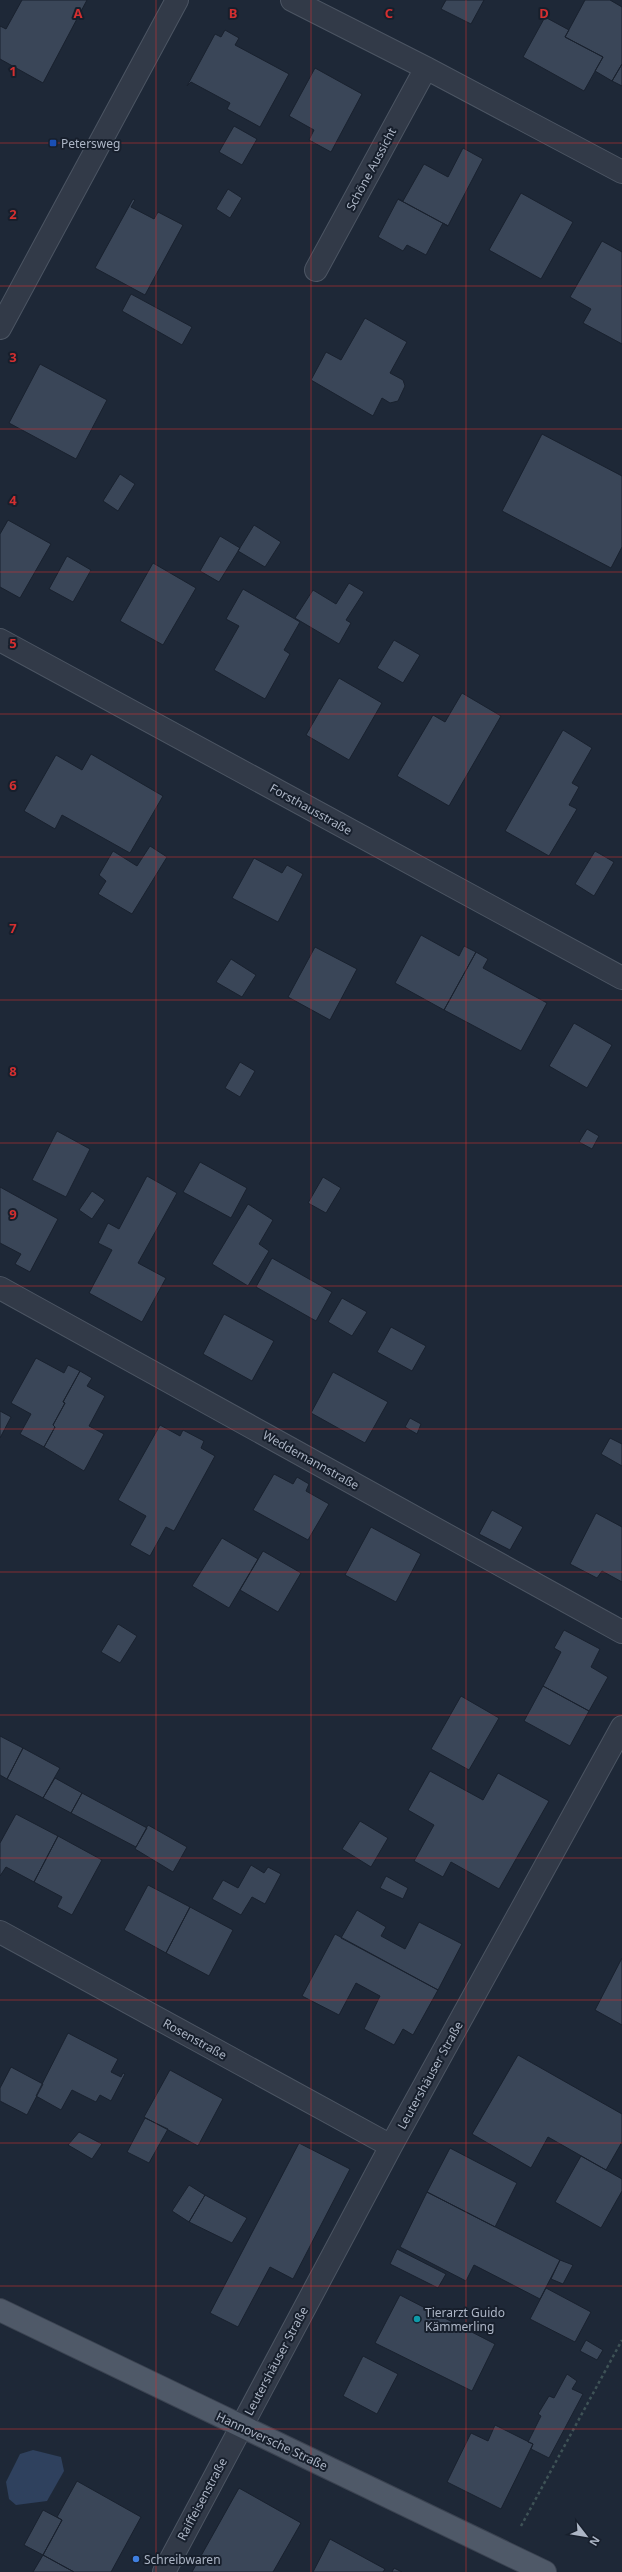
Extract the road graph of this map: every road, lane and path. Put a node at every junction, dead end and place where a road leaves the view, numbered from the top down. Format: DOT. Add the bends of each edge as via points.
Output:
graph roads {
  1 [pos="177,0"];
  2 [pos="292,0"];
  3 [pos="426,68"];
  4 [pos="622,172"];
  5 [pos="316,270"];
  6 [pos="0,328"];
  7 [pos="0,640"];
  8 [pos="622,978"];
  9 [pos="0,1288"];
  10 [pos="622,1632"];
  11 [pos="622,1727"];
  12 [pos="0,1932"];
  13 [pos="391,2146"];
  14 [pos="0,2310"];
  15 [pos="622,2340"];
  16 [pos="241,2426"];
  17 [pos="517,2534"];
  18 [pos="164,2572"];
  19 [pos="545,2572"];
  1 -- 6 [label="street"];
  2 -- 3 [label="street"];
  3 -- 4 [label="street"];
  3 -- 5 [label="street, Schöne Aussicht"];
  7 -- 8 [label="street, Forsthausstraße"];
  9 -- 10 [label="street, Weddemannstraße"];
  11 -- 13 [label="street, Leutershäuser Straße"];
  12 -- 13 [label="street, Rosenstraße"];
  13 -- 16 [label="street, Leutershäuser Straße"];
  14 -- 16 [label="main road, Hannoversche Straße"];
  15 -- 17 [label="path"];
  16 -- 18 [label="street, Raiffeisenstraße"];
  16 -- 19 [label="main road, Hannoversche Straße"];
}
